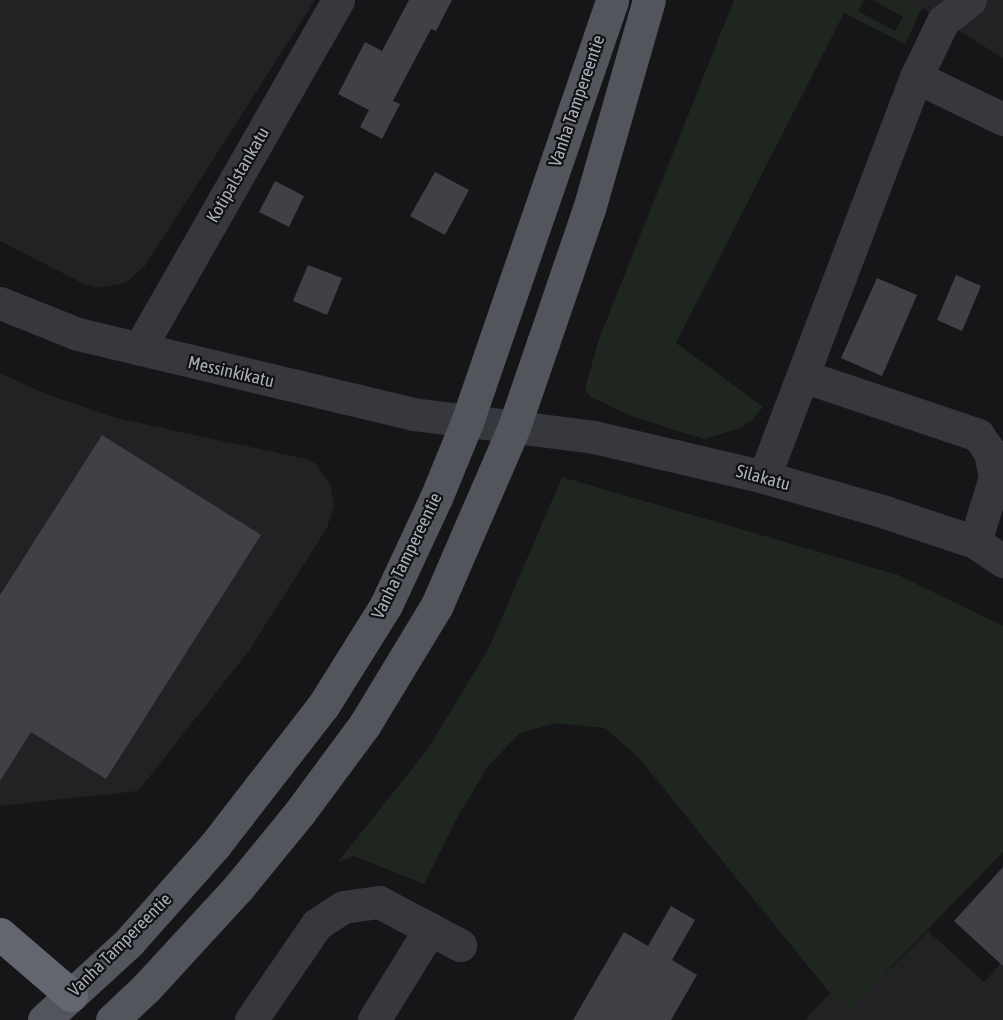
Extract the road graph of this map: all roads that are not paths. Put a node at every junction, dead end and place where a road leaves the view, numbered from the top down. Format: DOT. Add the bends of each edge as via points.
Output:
graph roads {
  1 [pos="338,0"];
  2 [pos="612,0"];
  3 [pos="649,0"];
  4 [pos="970,0"];
  5 [pos="916,77"];
  6 [pos="1003,119"];
  7 [pos="0,303"];
  8 [pos="139,349"];
  9 [pos="803,376"];
  10 [pos="467,422"];
  11 [pos="514,427"];
  12 [pos="764,477"];
  13 [pos="975,542"];
  14 [pos="1003,561"];
  15 [pos="430,929"];
  16 [pos="0,934"];
  17 [pos="460,945"];
  18 [pos="73,1008"];
  19 [pos="44,1020"];
  20 [pos="112,1020"];
  21 [pos="251,1020"];
  22 [pos="374,1020"];
  1 -- 8 [label="street, Kotipalstankatu"];
  2 -- 10 [label="main road, Vanha Tampereentie"];
  3 -- 11 [label="main road, Vanha Tampereentie" via="589,209"];
  4 -- 5 [label="street" via="943,21"];
  5 -- 6 [label="street"];
  5 -- 9 [label="street"];
  7 -- 8 [label="street, Messinkikatu" via="78,333"];
  8 -- 10 [label="street, Messinkikatu" via="413,414"];
  9 -- 12 [label="street"];
  9 -- 13 [label="street" via="978,435 990,452 995,477"];
  10 -- 11 [label="street, Messinkikatu"];
  10 -- 18 [label="main road, Vanha Tampereentie" via="386,605 323,706 215,845"];
  11 -- 12 [label="street, Silakatu" via="594,437"];
  11 -- 20 [label="main road, Vanha Tampereentie" via="437,605 365,724 238,888"];
  12 -- 13 [label="street, Silakatu"];
  13 -- 14 [label="street, Silakatu"];
  15 -- 17 [label="street"];
  15 -- 21 [label="street" via="379,902 343,907 317,924"];
  15 -- 22 [label="street"];
  16 -- 18 [label="highway"];
  18 -- 19 [label="main road, Vanha Tampereentie"];
}
